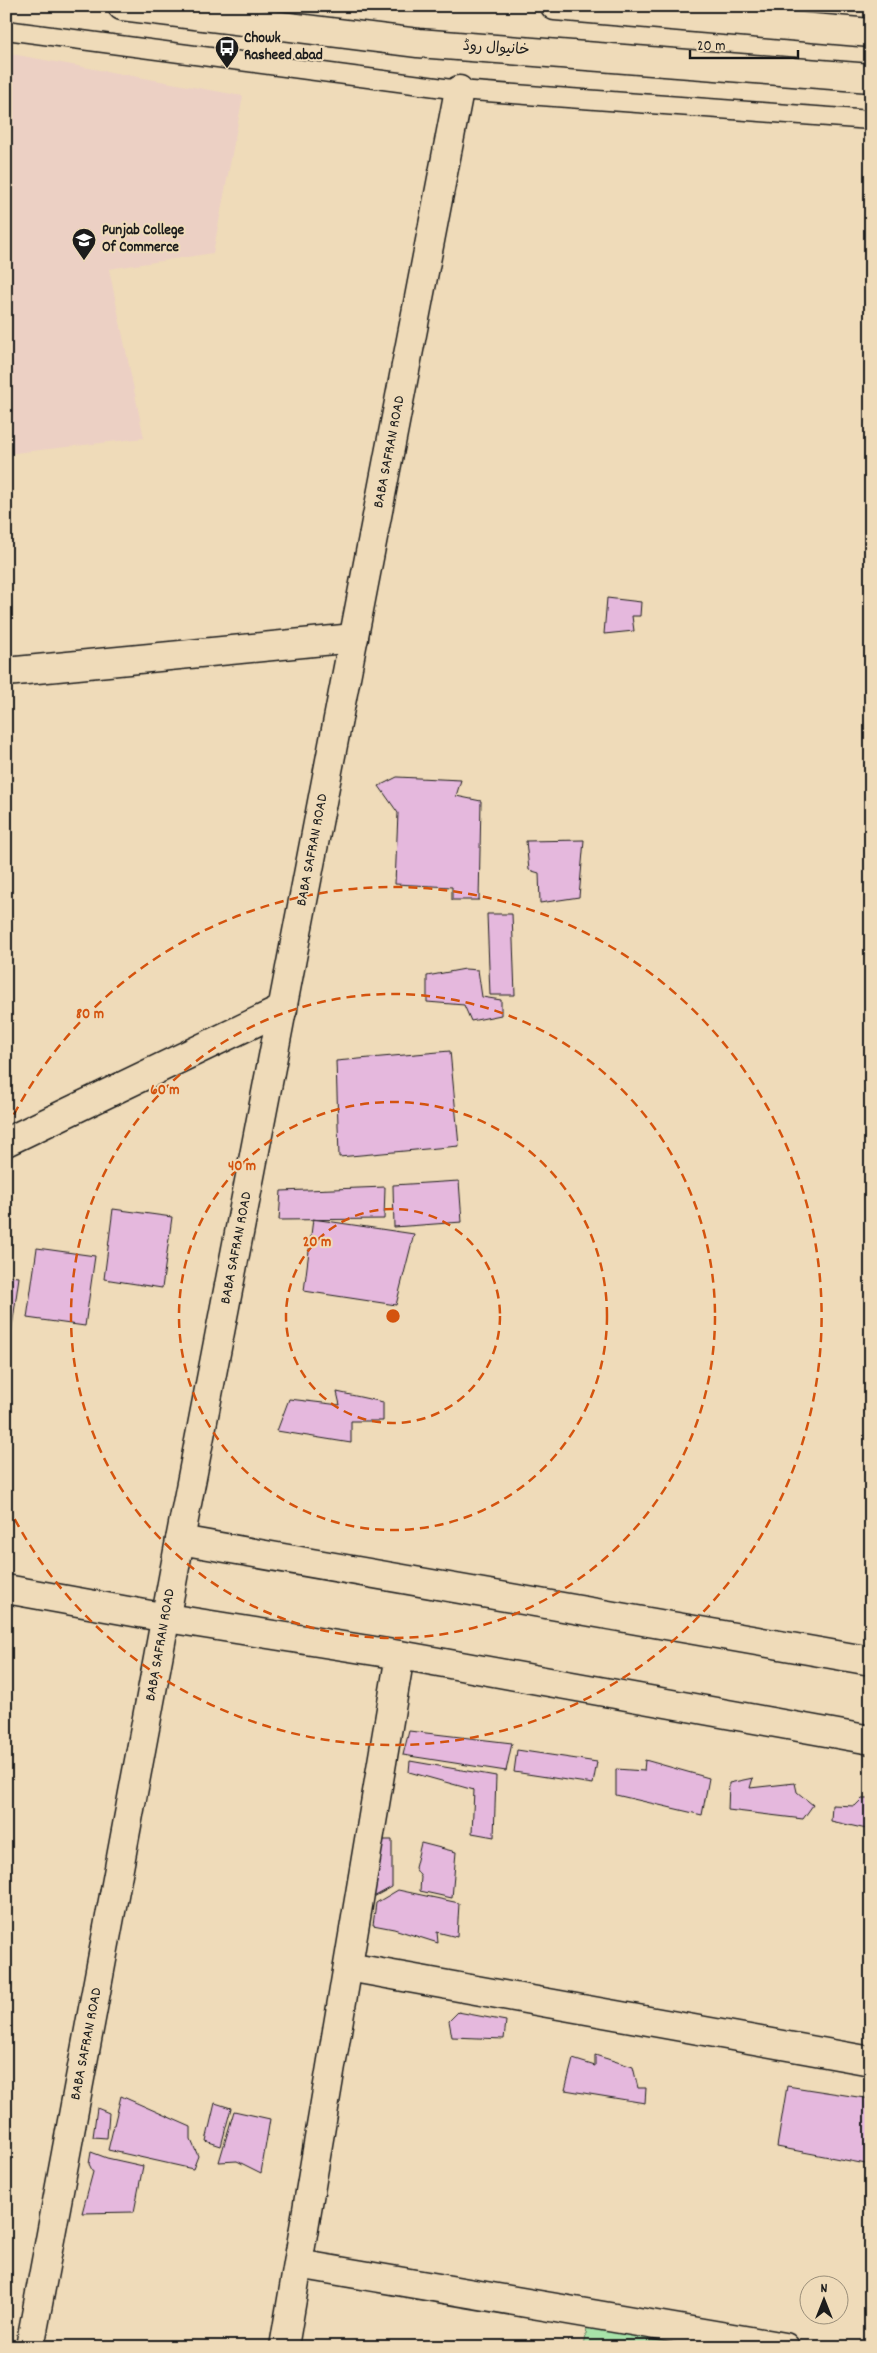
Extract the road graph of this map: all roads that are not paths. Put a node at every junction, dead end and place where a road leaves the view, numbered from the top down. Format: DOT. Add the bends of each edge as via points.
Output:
graph roads {
  1 [pos="122,6"];
  2 [pos="555,6"];
  3 [pos="6,30"];
  4 [pos="871,33"];
  5 [pos="871,78"];
  6 [pos="459,90"];
  7 [pos="871,120"];
  8 [pos="354,638"];
  9 [pos="6,672"];
  10 [pos="283,1009"];
  11 [pos="6,1142"];
  12 [pos="180,1540"];
  13 [pos="6,1589"];
  14 [pos="166,1618"];
  15 [pos="400,1655"];
  16 [pos="871,1661"];
  17 [pos="871,1740"];
  18 [pos="348,1967"];
  19 [pos="871,2061"];
  20 [pos="298,2264"];
  21 [pos="30,2347"];
  22 [pos="284,2347"];
  23 [pos="785,2347"];
  1 -- 5 [label="street, خانیوال روڈ" via="418,43"];
  2 -- 4 [label="street"];
  3 -- 6 [label="lane"];
  6 -- 7 [label="lane"];
  6 -- 8 [label="street, BABA SAFRAN ROAD"];
  8 -- 9 [label="street"];
  8 -- 10 [label="street, BABA SAFRAN ROAD"];
  10 -- 11 [label="street"];
  10 -- 12 [label="street, BABA SAFRAN ROAD"];
  12 -- 14 [label="street, BABA SAFRAN ROAD"];
  12 -- 16 [label="street"];
  13 -- 14 [label="street"];
  14 -- 15 [label="street"];
  14 -- 21 [label="street, BABA SAFRAN ROAD"];
  15 -- 17 [label="street"];
  15 -- 18 [label="street"];
  18 -- 19 [label="street"];
  18 -- 20 [label="street"];
  20 -- 22 [label="street"];
  20 -- 23 [label="street"];
}
